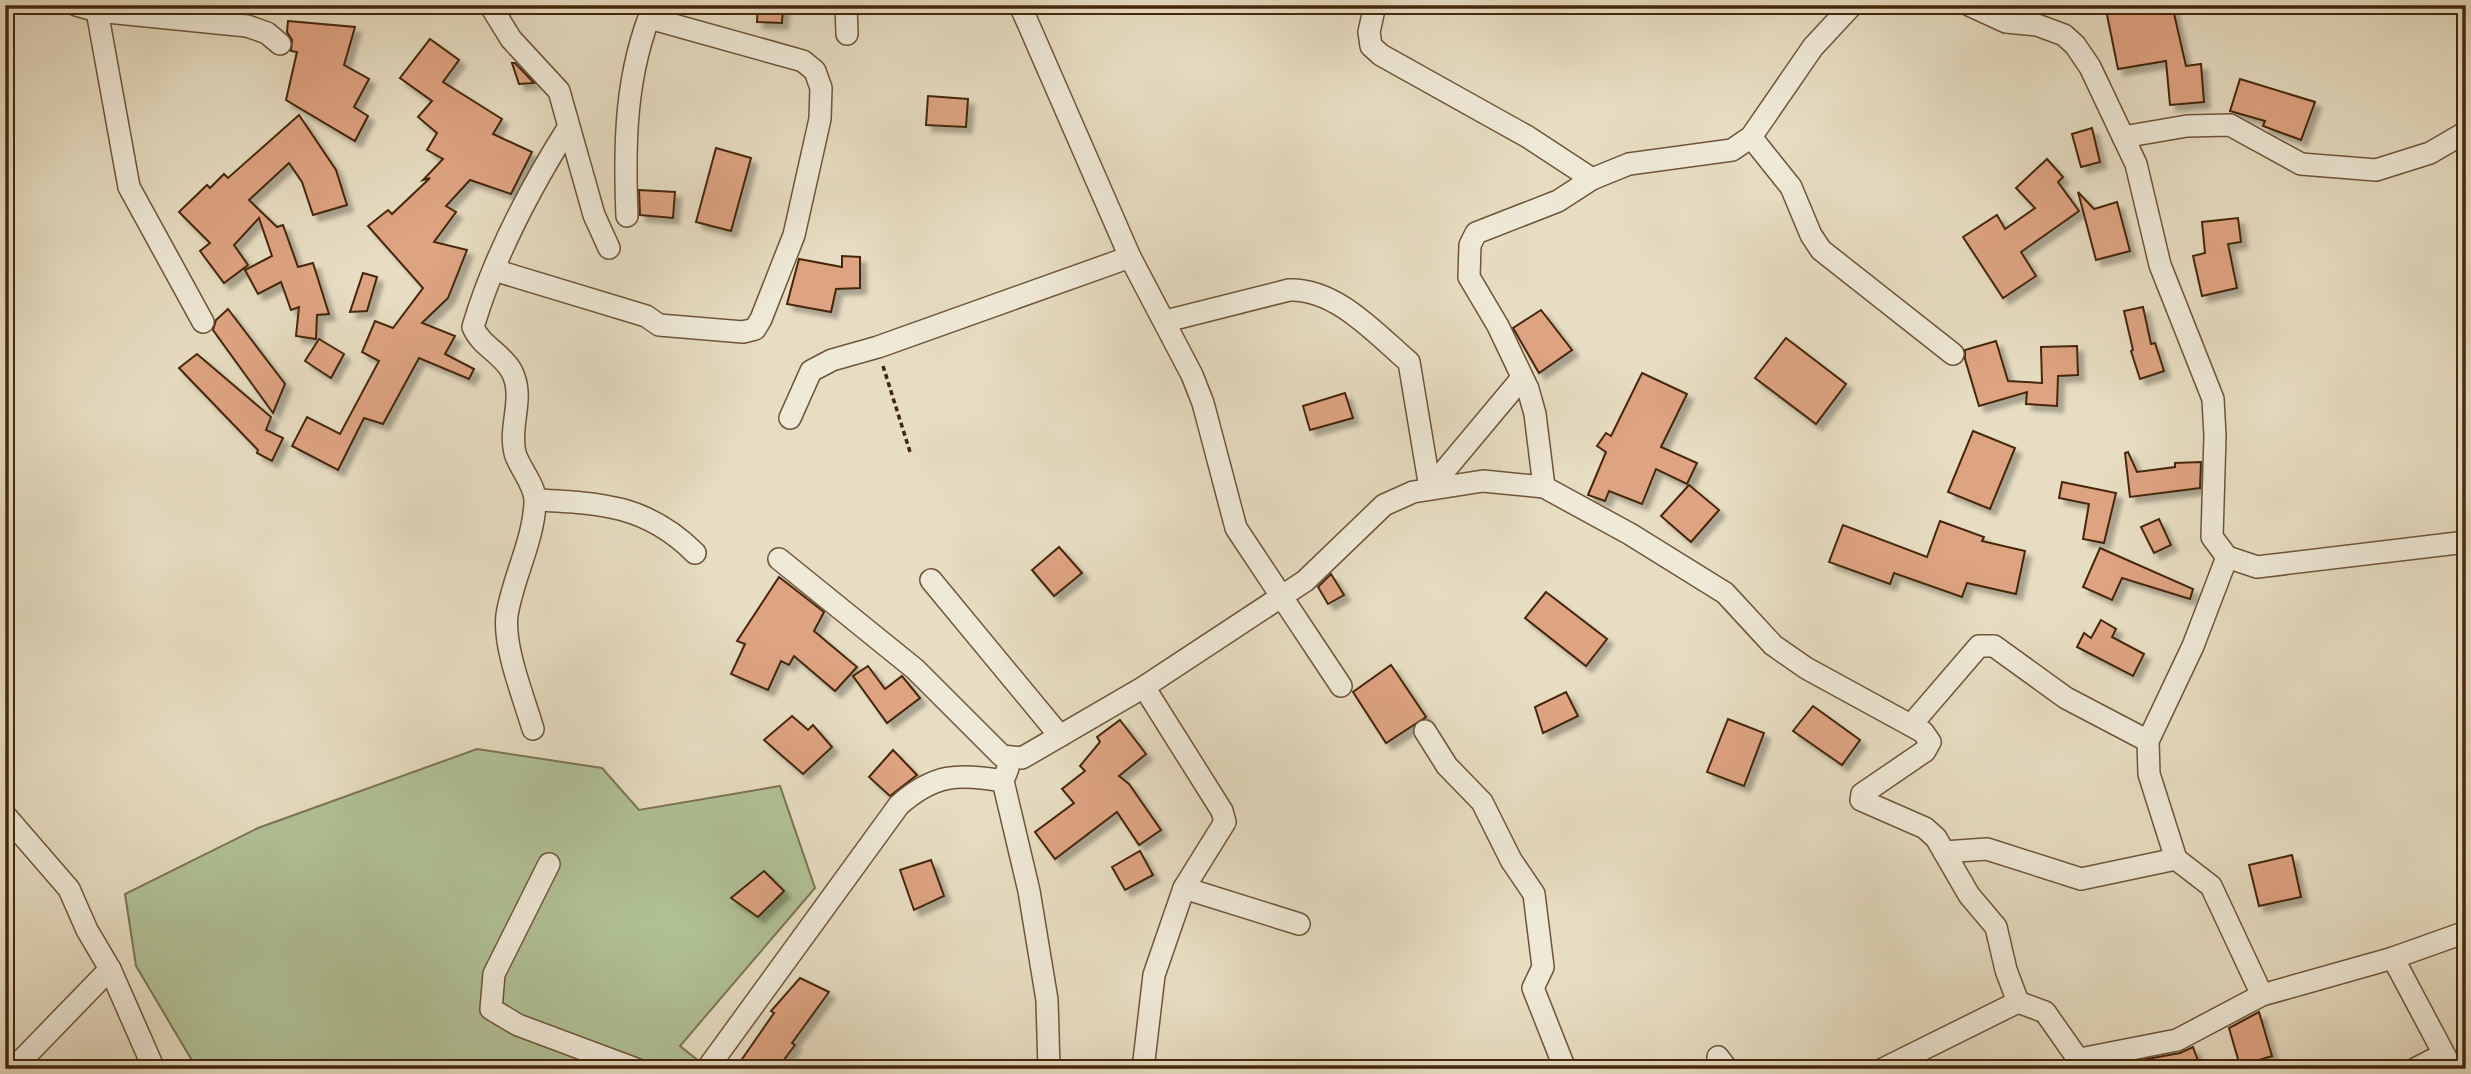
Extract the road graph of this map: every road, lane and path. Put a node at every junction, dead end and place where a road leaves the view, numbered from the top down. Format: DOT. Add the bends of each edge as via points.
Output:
graph roads {
  1 [pos="76,5"];
  2 [pos="490,5"];
  3 [pos="846,5"];
  4 [pos="1020,5"];
  5 [pos="1375,5"];
  6 [pos="1852,5"];
  7 [pos="1969,5"];
  8 [pos="97,11"];
  9 [pos="652,12"];
  10 [pos="847,34"];
  11 [pos="280,44"];
  12 [pos="568,128"];
  13 [pos="2466,132"];
  14 [pos="1751,137"];
  15 [pos="2123,137"];
  16 [pos="1592,178"];
  17 [pos="627,216"];
  18 [pos="610,248"];
  19 [pos="1130,257"];
  20 [pos="494,270"];
  21 [pos="1166,321"];
  22 [pos="203,322"];
  23 [pos="878,347"];
  24 [pos="1953,354"];
  25 [pos="1522,378"];
  26 [pos="790,418"];
  27 [pos="911,455"];
  28 [pos="1544,487"];
  29 [pos="1430,488"];
  30 [pos="536,500"];
  31 [pos="2466,542"];
  32 [pos="695,553"];
  33 [pos="2227,557"];
  34 [pos="779,559"];
  35 [pos="931,580"];
  36 [pos="1283,596"];
  37 [pos="1340,686"];
  38 [pos="1144,687"];
  39 [pos="1911,725"];
  40 [pos="533,729"];
  41 [pos="1425,731"];
  42 [pos="1060,736"];
  43 [pos="2148,741"];
  44 [pos="1012,760"];
  45 [pos="1003,781"];
  46 [pos="5,815"];
  47 [pos="1944,852"];
  48 [pos="2176,859"];
  49 [pos="549,864"];
  50 [pos="1184,888"];
  51 [pos="1299,924"];
  52 [pos="2466,932"];
  53 [pos="2393,958"];
  54 [pos="110,969"];
  55 [pos="2262,995"];
  56 [pos="2018,1002"];
  57 [pos="2447,1062"];
  58 [pos="2083,1064"];
  59 [pos="13,1069"];
  60 [pos="154,1069"];
  61 [pos="636,1069"];
  62 [pos="707,1069"];
  63 [pos="1049,1069"];
  64 [pos="1143,1069"];
  65 [pos="1565,1069"];
  66 [pos="1883,1069"];
  67 [pos="2415,1069"];
  1 -- 8 [label="street"];
  2 -- 12 [label="street" via="511,39 559,91"];
  3 -- 10 [label="street"];
  4 -- 19 [label="street"];
  5 -- 16 [label="street" via="1369,33 1371,46 1381,55"];
  6 -- 14 [label="street" via="1813,47"];
  7 -- 15 [label="street" via="2006,22 2037,25 2064,35 2076,45"];
  8 -- 11 [label="street" via="247,26"];
  8 -- 22 [label="street" via="129,187"];
  9 -- 17 [label="street" via="628,96"];
  9 -- 20 [label="street" via="803,61 816,71 821,88 820,119 794,235 755,329 659,325 646,316"];
  12 -- 18 [label="street" via="594,215"];
  12 -- 20 [label="street" via="541,171"];
  13 -- 15 [label="street" via="2430,153 2376,170 2301,164 2230,125 2187,126"];
  14 -- 16 [label="street" via="1732,150 1629,164"];
  14 -- 24 [label="street" via="1791,187 1821,250"];
  15 -- 33 [label="street" via="2136,164 2160,265 2213,399 2212,537"];
  16 -- 25 [label="street" via="1558,201 1476,233 1471,245 1469,277"];
  19 -- 21 [label="street"];
  19 -- 23 [label="street"];
  20 -- 30 [label="street" via="473,327 478,339 512,371 519,398 515,452"];
  21 -- 29 [label="street" via="1289,289 1302,289 1345,308 1409,362"];
  21 -- 36 [label="street" via="1203,403 1236,528"];
  23 -- 26 [label="street" via="811,371"];
  23 -- 27 [label="path"];
  25 -- 28 [label="street" via="1535,414"];
  25 -- 29 [label="street"];
  28 -- 29 [label="street" via="1483,481"];
  28 -- 39 [label="street" via="1702,578 1725,593 1773,645"];
  29 -- 36 [label="street" via="1384,505 1322,567"];
  30 -- 32 [label="street" via="633,510 673,531"];
  30 -- 40 [label="street" via="507,617 509,643"];
  31 -- 33 [label="street" via="2257,567"];
  33 -- 43 [label="street" via="2193,646"];
  34 -- 44 [label="street" via="915,669 1002,756"];
  35 -- 42 [label="street"];
  36 -- 37 [label="street"];
  36 -- 38 [label="street"];
  38 -- 42 [label="street"];
  38 -- 50 [label="street" via="1225,822"];
  39 -- 43 [label="street" via="1979,646 1994,646 2066,698"];
  39 -- 47 [label="street" via="1930,742 1925,751 1862,793 1861,800 1925,828"];
  41 -- 65 [label="street" via="1447,766 1482,802 1534,894 1543,967 1533,988"];
  42 -- 44 [label="street"];
  43 -- 48 [label="street" via="2149,774"];
  44 -- 45 [label="street"];
  45 -- 62 [label="street" via="967,775 922,785 899,805"];
  45 -- 63 [label="street" via="1047,1000"];
  46 -- 54 [label="street" via="69,888"];
  47 -- 48 [label="street" via="1987,849 2081,879"];
  47 -- 56 [label="street" via="1969,895 1996,928"];
  48 -- 55 [label="street" via="2211,886"];
  49 -- 61 [label="street" via="494,974 491,1009 519,1025"];
  50 -- 51 [label="street"];
  50 -- 64 [label="street" via="1154,975"];
  52 -- 53 [label="street"];
  53 -- 55 [label="street"];
  53 -- 57 [label="street"];
  54 -- 59 [label="street"];
  54 -- 60 [label="street"];
  55 -- 58 [label="street" via="2177,1040"];
  56 -- 58 [label="street" via="2045,1012"];
  56 -- 66 [label="street"];
  57 -- 67 [label="street"];
}
